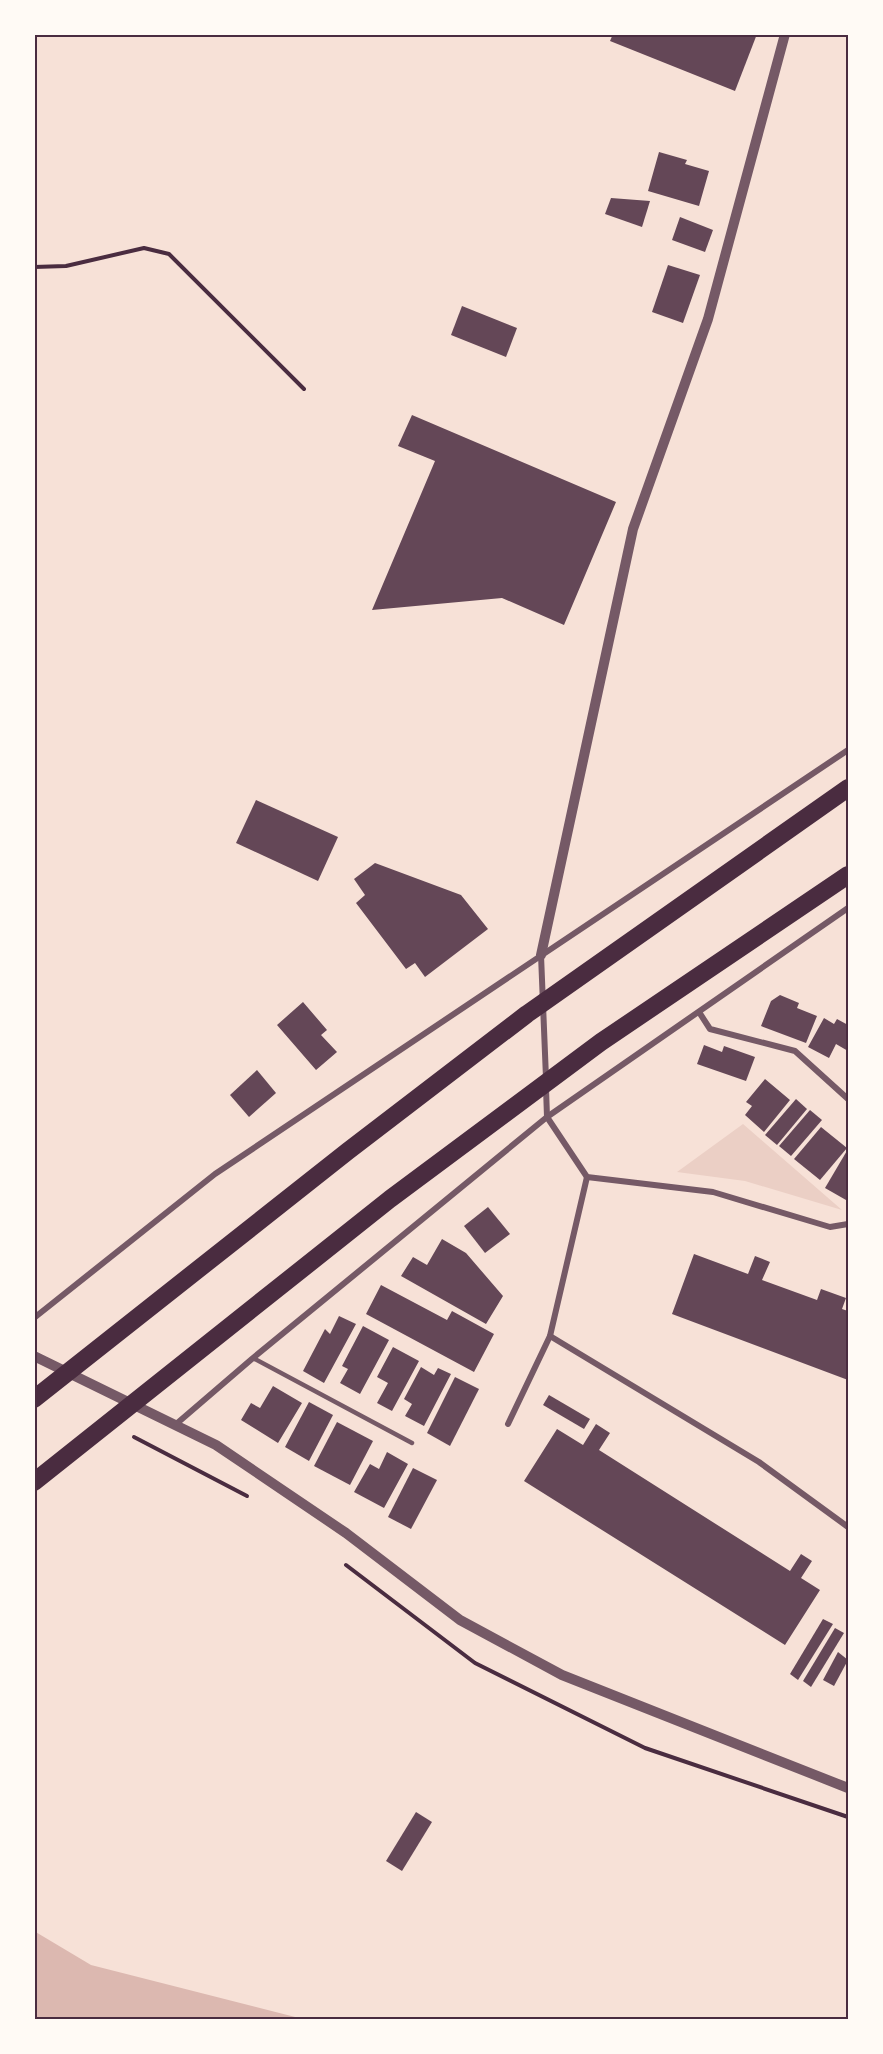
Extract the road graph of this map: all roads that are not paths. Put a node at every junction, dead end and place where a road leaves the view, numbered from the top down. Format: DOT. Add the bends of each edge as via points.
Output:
graph roads {
  1 [pos="785,34"];
  2 [pos="849,750"];
  3 [pos="849,788"];
  4 [pos="849,875"];
  5 [pos="849,908"];
  6 [pos="542,955"];
  7 [pos="699,1012"];
  8 [pos="849,1099"];
  9 [pos="547,1117"];
  10 [pos="587,1177"];
  11 [pos="849,1224"];
  12 [pos="34,1318"];
  13 [pos="550,1336"];
  14 [pos="34,1356"];
  15 [pos="253,1358"];
  16 [pos="34,1399"];
  17 [pos="508,1424"];
  18 [pos="175,1425"];
  19 [pos="412,1443"];
  20 [pos="34,1482"];
  21 [pos="849,1527"];
  22 [pos="849,1788"];
  1 -- 6 [label="street" via="708,319 633,529"];
  2 -- 6 [label="street"];
  3 -- 16 [label="highway" via="527,1014"];
  4 -- 20 [label="highway" via="601,1042 399,1192"];
  5 -- 7 [label="street"];
  6 -- 9 [label="street"];
  6 -- 12 [label="street" via="215,1174"];
  7 -- 8 [label="street" via="710,1029 795,1051"];
  7 -- 9 [label="street"];
  9 -- 10 [label="street"];
  9 -- 15 [label="street"];
  10 -- 11 [label="street" via="713,1192 830,1227"];
  10 -- 13 [label="street"];
  13 -- 17 [label="street"];
  13 -- 21 [label="street" via="759,1462"];
  14 -- 18 [label="street"];
  15 -- 18 [label="street"];
  15 -- 19 [label="lane"];
  18 -- 22 [label="street" via="216,1446 346,1533 460,1620 562,1674"];
}
